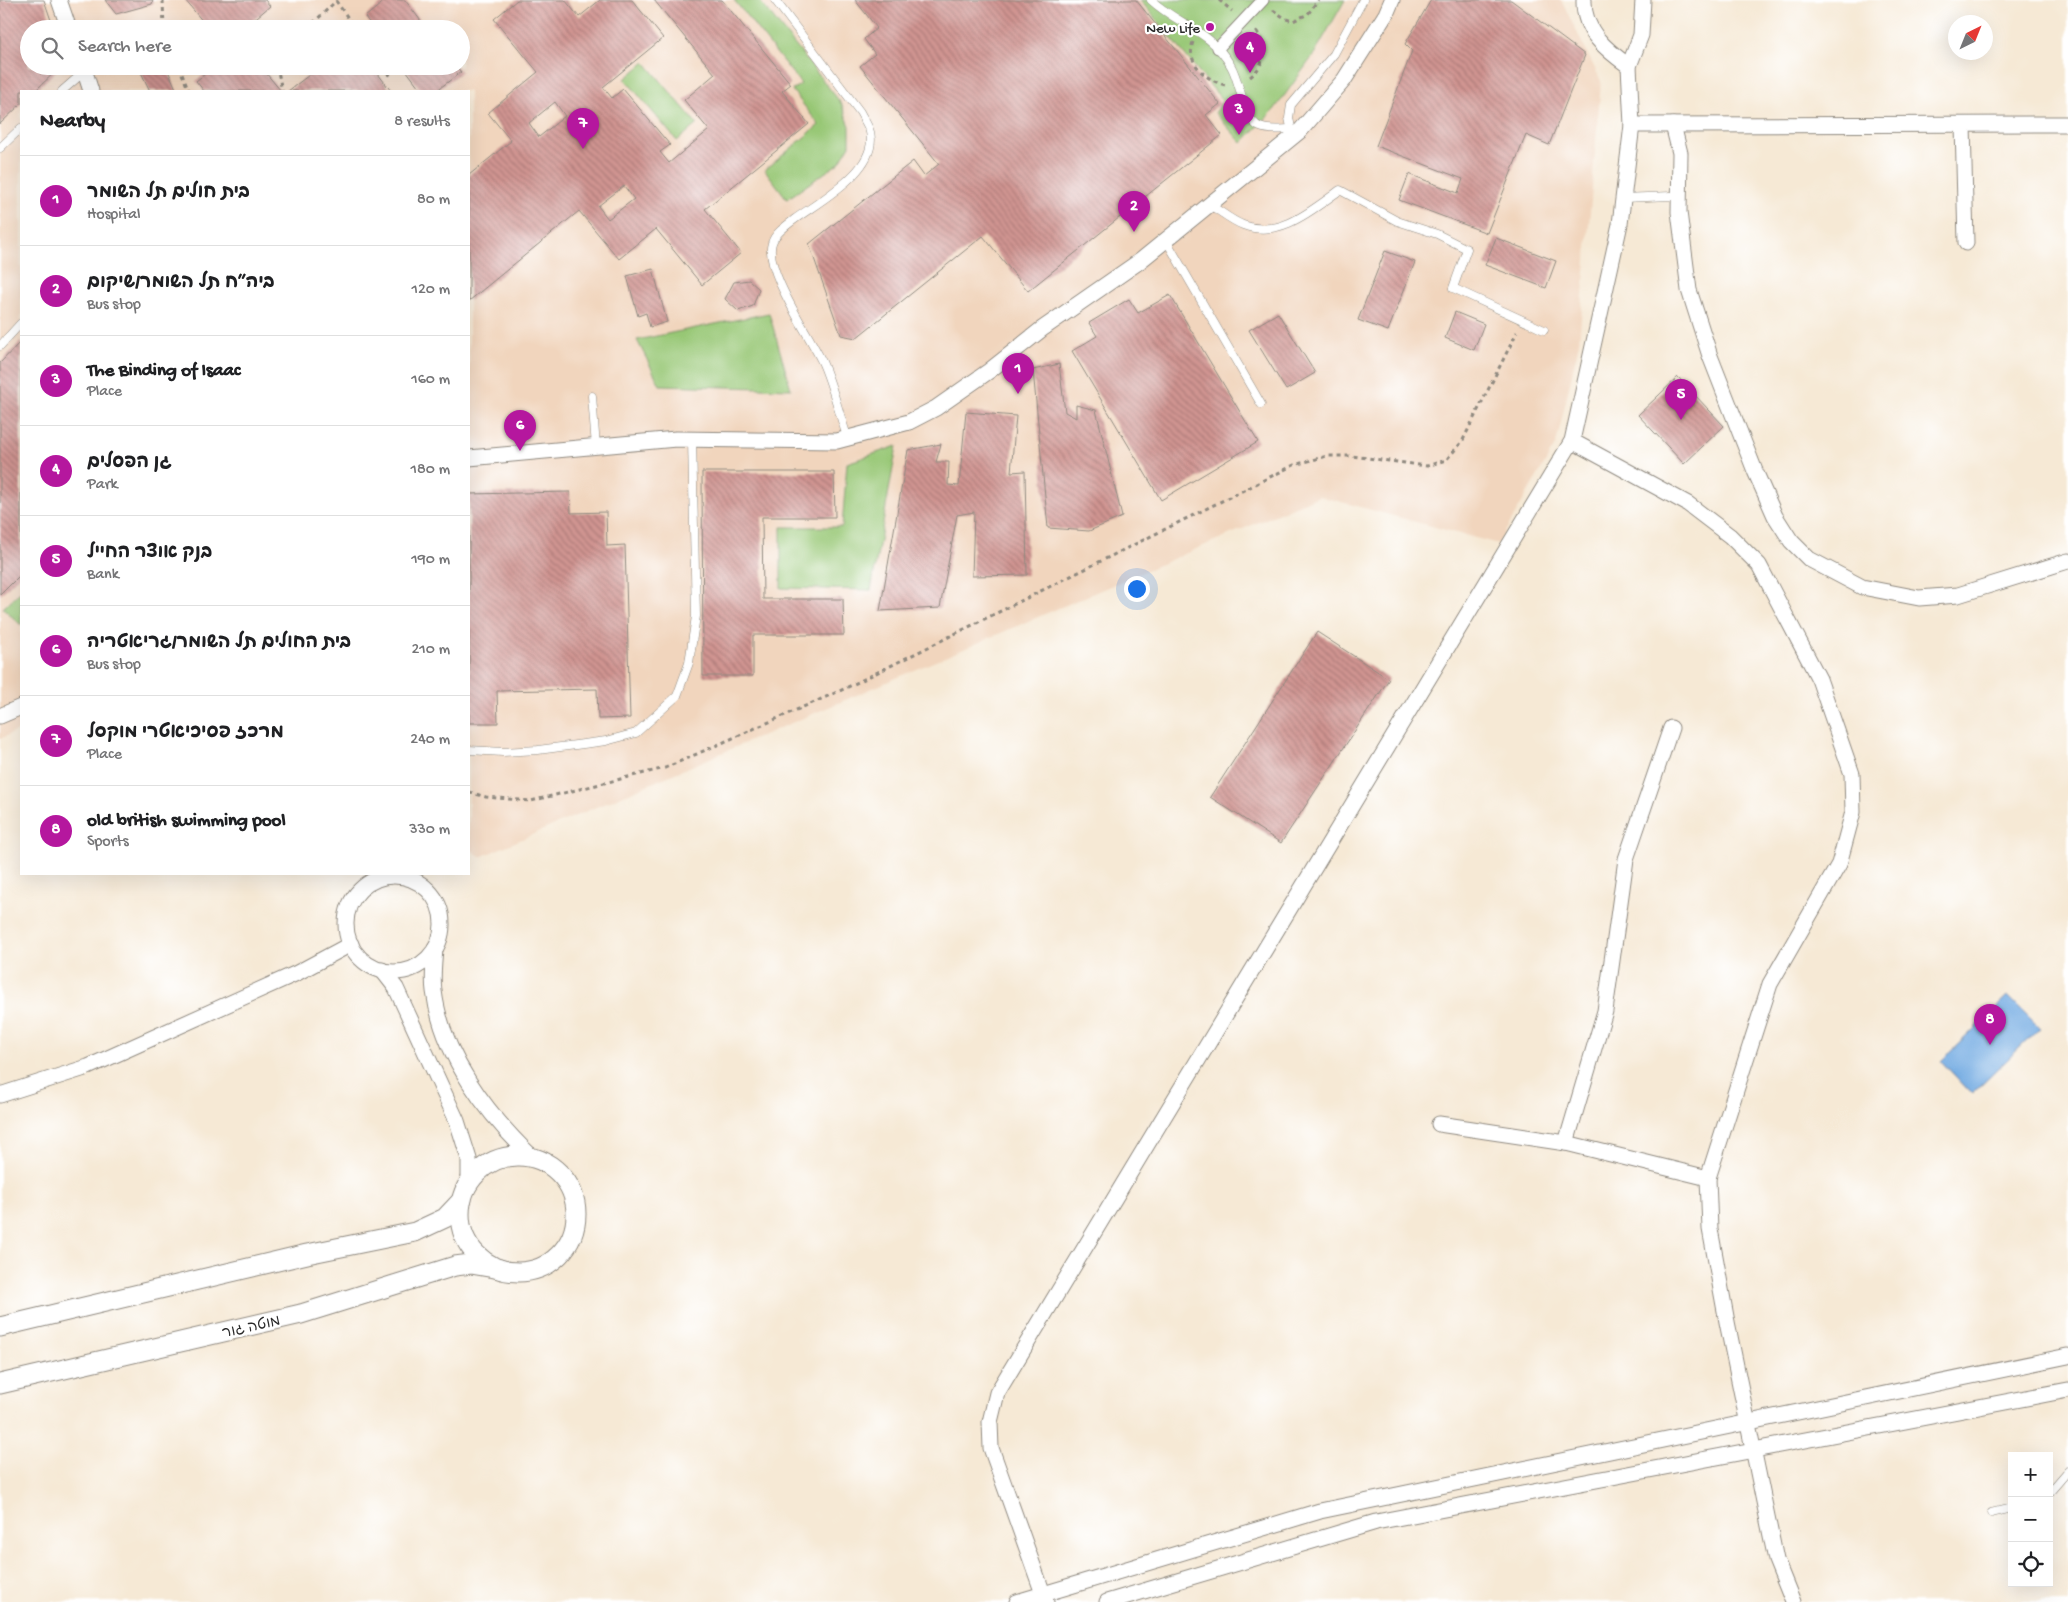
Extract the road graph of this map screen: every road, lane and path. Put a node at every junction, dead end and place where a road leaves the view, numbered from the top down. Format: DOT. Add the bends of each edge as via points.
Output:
graph roads {
  1 [pos="59,0"];
  2 [pos="163,0"];
  3 [pos="336,0"];
  4 [pos="774,0"];
  5 [pos="1151,0"];
  6 [pos="1263,0"];
  7 [pos="1318,0"];
  8 [pos="1363,0"];
  9 [pos="1392,0"];
  10 [pos="1584,0"];
  11 [pos="1643,0"];
  12 [pos="1272,9"];
  13 [pos="66,20"];
  14 [pos="164,20"];
  15 [pos="316,20"];
  16 [pos="350,20"];
  17 [pos="1218,48"];
  18 [pos="1629,66"];
  19 [pos="78,75"];
  20 [pos="86,75"];
  21 [pos="183,75"];
  22 [pos="279,75"];
  23 [pos="390,75"];
  24 [pos="392,78"];
  25 [pos="63,90"];
  26 [pos="91,90"];
  27 [pos="189,90"];
  28 [pos="282,90"];
  29 [pos="2068,124"];
  30 [pos="1632,125"];
  31 [pos="1673,125"];
  32 [pos="1963,125"];
  33 [pos="20,129"];
  34 [pos="1292,133"];
  35 [pos="0,148"];
  36 [pos="1671,196"];
  37 [pos="1623,198"];
  38 [pos="1210,205"];
  39 [pos="1166,240"];
  40 [pos="1966,243"];
  41 [pos="1523,320"];
  42 [pos="20,325"];
  43 [pos="1544,330"];
  44 [pos="0,346"];
  45 [pos="592,396"];
  46 [pos="1261,404"];
  47 [pos="848,439"];
  48 [pos="692,440"];
  49 [pos="1572,441"];
  50 [pos="596,447"];
  51 [pos="470,458"];
  52 [pos="2068,561"];
  53 [pos="20,706"];
  54 [pos="0,716"];
  55 [pos="1671,728"];
  56 [pos="470,750"];
  57 [pos="470,792"];
  58 [pos="351,944"];
  59 [pos="435,949"];
  60 [pos="382,970"];
  61 [pos="0,1095"];
  62 [pos="1439,1124"];
  63 [pos="1566,1143"];
  64 [pos="532,1157"];
  65 [pos="1708,1178"];
  66 [pos="466,1192"];
  67 [pos="500,1269"];
  68 [pos="0,1327"];
  69 [pos="2068,1356"];
  70 [pos="0,1384"];
  71 [pos="2067,1394"];
  72 [pos="1748,1424"];
  73 [pos="1754,1452"];
  74 [pos="2068,1471"];
  75 [pos="2053,1488"];
  76 [pos="2008,1509"];
  77 [pos="1992,1513"];
  78 [pos="1149,1589"];
  79 [pos="1044,1598"];
  80 [pos="1017,1602"];
  81 [pos="1107,1602"];
  82 [pos="1134,1602"];
  83 [pos="1794,1602"];
  1 -- 13 [label="street"];
  2 -- 14 [label="path"];
  3 -- 15 [label="path"];
  3 -- 16 [label="path"];
  4 -- 47 [label="lane" via="860,112 870,132 870,149 855,174 786,226 773,240 770,250 786,296 823,364"];
  5 -- 17 [label="lane" via="1204,34"];
  6 -- 17 [label="street"];
  7 -- 12 [label="path" via="1308,14 1293,21"];
  8 -- 34 [label="lane" via="1334,54 1291,105"];
  9 -- 34 [label="street" via="1344,80 1323,106"];
  10 -- 18 [label="street" via="1592,33 1609,53"];
  11 -- 18 [label="street" via="1641,35"];
  17 -- 34 [label="lane" via="1231,65 1250,118 1260,127"];
  18 -- 30 [label="street"];
  19 -- 25 [label="lane"];
  20 -- 26 [label="street"];
  21 -- 27 [label="path"];
  22 -- 28 [label="path"];
  23 -- 24 [label="path"];
  29 -- 32 [label="street"];
  30 -- 31 [label="street"];
  30 -- 37 [label="street"];
  31 -- 32 [label="street"];
  31 -- 52 [label="street" via="1680,153 1680,212 1689,290 1710,356 1755,471 1775,516 1792,541 1809,559 1862,587 1919,598 1958,595"];
  32 -- 40 [label="street"];
  33 -- 35 [label="lane"];
  34 -- 38 [label="street"];
  36 -- 37 [label="lane"];
  37 -- 49 [label="street"];
  38 -- 39 [label="street"];
  38 -- 41 [label="lane" via="1243,226 1266,228 1293,223 1340,190 1396,221 1437,234 1467,249 1453,288"];
  39 -- 46 [label="lane"];
  39 -- 47 [label="street" via="936,408 909,422"];
  41 -- 43 [label="lane"];
  41 -- 57 [label="path" via="1462,442 1446,460 1427,466 1328,456 1294,466 844,688 666,768 531,801"];
  42 -- 44 [label="lane"];
  45 -- 50 [label="lane"];
  47 -- 48 [label="street" via="837,442"];
  48 -- 50 [label="street"];
  48 -- 56 [label="lane" via="696,616 689,663 677,696 636,733 606,741 538,750"];
  49 -- 65 [label="street" via="1688,504 1730,536 1759,565 1819,679 1852,774 1853,812 1839,864 1770,984"];
  49 -- 79 [label="street" via="997,1393 990,1422 991,1448"];
  50 -- 51 [label="street"];
  53 -- 54 [label="street"];
  55 -- 63 [label="street" via="1626,859 1605,1011"];
  58 -- 59 [label="street" via="347,920 354,897 369,883 398,876 417,882 438,904 442,930"];
  58 -- 60 [label="street" via="358,956"];
  58 -- 61 [label="street" via="297,973 88,1067"];
  59 -- 60 [label="street" via="422,963 410,969"];
  59 -- 64 [label="street" via="433,989 439,1019 459,1063 490,1112"];
  60 -- 66 [label="street" via="396,988 457,1121 469,1159"];
  62 -- 63 [label="street"];
  63 -- 65 [label="street"];
  64 -- 66 [label="street, מוטה גור" via="502,1157 486,1165 472,1177"];
  64 -- 67 [label="street, מוטה גור" via="546,1162 561,1174 572,1190 575,1228 568,1245 547,1265 526,1272"];
  65 -- 72 [label="street" via="1710,1229"];
  66 -- 67 [label="street, מוטה גור" via="462,1228 466,1239 474,1252"];
  66 -- 68 [label="street, מוטה גור" via="445,1218 415,1232 307,1254"];
  67 -- 70 [label="street, מוטה גור" via="471,1264 455,1266 301,1314"];
  69 -- 72 [label="street"];
  71 -- 73 [label="street"];
  72 -- 73 [label="street"];
  72 -- 79 [label="street" via="1320,1512"];
  73 -- 78 [label="street" via="1376,1522"];
  73 -- 83 [label="street" via="1776,1560"];
  74 -- 75 [label="lane"];
  76 -- 77 [label="lane"];
  78 -- 81 [label="street"];
  78 -- 82 [label="street"];
  79 -- 80 [label="street"];
}
